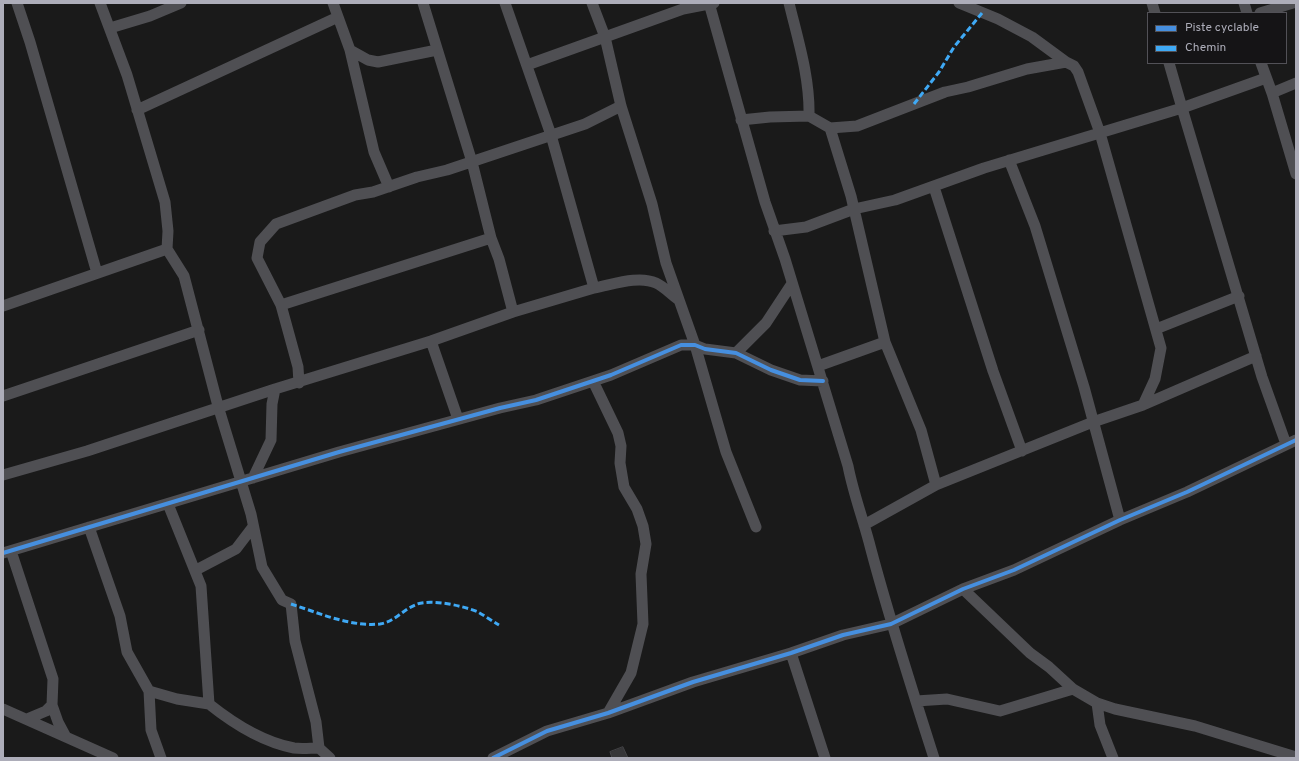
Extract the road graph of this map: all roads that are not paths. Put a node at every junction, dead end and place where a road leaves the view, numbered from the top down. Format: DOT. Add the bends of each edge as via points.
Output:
graph roads {
  1 [pos="17,3"];
  2 [pos="100,3"];
  3 [pos="182,3"];
  4 [pos="333,3"];
  5 [pos="423,3"];
  6 [pos="505,3"];
  7 [pos="592,3"];
  8 [pos="789,3"];
  9 [pos="959,3"];
  10 [pos="1293,3"];
  11 [pos="711,4"];
  12 [pos="1263,12"];
  13 [pos="338,17"];
  14 [pos="110,28"];
  15 [pos="605,38"];
  16 [pos="350,50"];
  17 [pos="437,50"];
  18 [pos="1066,62"];
  19 [pos="1170,64"];
  20 [pos="1261,64"];
  21 [pos="527,65"];
  22 [pos="1266,78"];
  23 [pos="1296,83"];
  24 [pos="1272,93"];
  25 [pos="621,106"];
  26 [pos="1182,108"];
  27 [pos="137,110"];
  28 [pos="809,116"];
  29 [pos="741,120"];
  30 [pos="830,128"];
  31 [pos="1100,133"];
  32 [pos="550,135"];
  33 [pos="1009,160"];
  34 [pos="472,162"];
  35 [pos="1296,174"];
  36 [pos="389,186"];
  37 [pos="934,187"];
  38 [pos="854,209"];
  39 [pos="774,231"];
  40 [pos="491,238"];
  41 [pos="167,249"];
  42 [pos="97,273"];
  43 [pos="791,285"];
  44 [pos="594,288"];
  45 [pos="1239,296"];
  46 [pos="679,300"];
  47 [pos="281,305"];
  48 [pos="3,306"];
  49 [pos="513,312"];
  50 [pos="1156,329"];
  51 [pos="199,330"];
  52 [pos="432,341"];
  53 [pos="885,342"];
  54 [pos="695,345"];
  55 [pos="736,353"];
  56 [pos="1256,356"];
  57 [pos="818,366"];
  58 [pos="823,380"];
  59 [pos="593,381"];
  60 [pos="300,383"];
  61 [pos="275,389"];
  62 [pos="3,396"];
  63 [pos="1143,405"];
  64 [pos="218,406"];
  65 [pos="458,419"];
  66 [pos="1093,422"];
  67 [pos="1291,442"];
  68 [pos="1022,451"];
  69 [pos="3,475"];
  70 [pos="253,478"];
  71 [pos="241,482"];
  72 [pos="936,485"];
  73 [pos="168,504"];
  74 [pos="1120,520"];
  75 [pos="864,525"];
  76 [pos="89,527"];
  77 [pos="756,527"];
  78 [pos="252,528"];
  79 [pos="7,552"];
  80 [pos="196,570"];
  81 [pos="963,589"];
  82 [pos="891,624"];
  83 [pos="791,653"];
  84 [pos="1073,689"];
  85 [pos="149,690"];
  86 [pos="916,701"];
  87 [pos="1097,703"];
  88 [pos="209,704"];
  89 [pos="52,705"];
  90 [pos="3,709"];
  91 [pos="608,713"];
  92 [pos="27,719"];
  93 [pos="66,737"];
  94 [pos="319,748"];
  95 [pos="1296,757"];
  96 [pos="113,758"];
  97 [pos="161,758"];
  98 [pos="330,758"];
  99 [pos="493,758"];
  100 [pos="825,758"];
  101 [pos="934,758"];
  102 [pos="1113,758"];
  1 -- 42 [label="street"];
  2 -- 14 [label="street"];
  3 -- 14 [label="street"];
  4 -- 13 [label="street"];
  5 -- 17 [label="street"];
  6 -- 21 [label="street"];
  7 -- 15 [label="street"];
  8 -- 28 [label="street" via="805,71 810,102"];
  9 -- 18 [label="street" via="1032,37"];
  10 -- 12 [label="street"];
  11 -- 15 [label="street" via="683,8"];
  11 -- 29 [label="street"];
  13 -- 16 [label="street"];
  13 -- 27 [label="street"];
  14 -- 27 [label="street"];
  15 -- 21 [label="street"];
  15 -- 25 [label="street"];
  16 -- 17 [label="street" via="368,60 378,62"];
  16 -- 36 [label="street" via="374,152"];
  17 -- 34 [label="street"];
  18 -- 30 [label="street" via="1027,69 945,92 857,126"];
  18 -- 31 [label="street" via="1074,66 1078,72"];
  19 -- 26 [label="street"];
  20 -- 22 [label="street"];
  21 -- 32 [label="street"];
  22 -- 24 [label="street"];
  22 -- 26 [label="street"];
  23 -- 24 [label="street"];
  24 -- 35 [label="street"];
  25 -- 32 [label="street" via="585,124"];
  25 -- 46 [label="street"];
  26 -- 31 [label="street"];
  26 -- 45 [label="street"];
  27 -- 41 [label="street" via="165,202"];
  28 -- 29 [label="street"];
  28 -- 30 [label="street"];
  29 -- 39 [label="street"];
  30 -- 38 [label="street"];
  31 -- 33 [label="street"];
  31 -- 50 [label="street"];
  32 -- 34 [label="street"];
  32 -- 44 [label="street"];
  33 -- 37 [label="street"];
  33 -- 66 [label="street" via="1035,226"];
  34 -- 36 [label="street"];
  34 -- 40 [label="street"];
  36 -- 47 [label="street" via="332,202 276,224 269,230 260,242 257,258"];
  37 -- 38 [label="street" via="895,200"];
  37 -- 68 [label="street"];
  38 -- 39 [label="street" via="806,227"];
  38 -- 53 [label="street"];
  39 -- 43 [label="street" via="785,259"];
  40 -- 47 [label="street"];
  40 -- 49 [label="street"];
  41 -- 42 [label="street"];
  41 -- 51 [label="street" via="184,276"];
  42 -- 48 [label="street"];
  43 -- 55 [label="street" via="766,323"];
  43 -- 57 [label="street"];
  44 -- 46 [label="street" via="632,281 651,282 660,285"];
  44 -- 49 [label="street"];
  45 -- 50 [label="street"];
  45 -- 56 [label="street"];
  46 -- 54 [label="street"];
  47 -- 60 [label="street"];
  49 -- 52 [label="street"];
  50 -- 63 [label="street" via="1161,348 1155,379"];
  51 -- 62 [label="street"];
  51 -- 64 [label="street"];
  52 -- 60 [label="street"];
  52 -- 65 [label="street"];
  53 -- 57 [label="street"];
  53 -- 72 [label="street" via="921,430"];
  54 -- 55 [label="street" via="705,349"];
  54 -- 59 [label="street" via="671,348"];
  54 -- 77 [label="street" via="726,452"];
  55 -- 58 [label="street" via="800,380"];
  56 -- 63 [label="street"];
  56 -- 67 [label="street" via="1262,377"];
  57 -- 58 [label="street"];
  58 -- 75 [label="street"];
  59 -- 65 [label="street" via="536,400"];
  59 -- 91 [label="street" via="618,433 624,487 637,509 646,544 642,574 643,624 631,673"];
  60 -- 61 [label="street"];
  61 -- 64 [label="street"];
  61 -- 70 [label="street" via="271,440"];
  63 -- 66 [label="street"];
  64 -- 69 [label="street" via="87,451"];
  64 -- 71 [label="street"];
  65 -- 70 [label="street"];
  66 -- 68 [label="street"];
  66 -- 74 [label="street"];
  67 -- 74 [label="street" via="1187,492"];
  68 -- 72 [label="street"];
  70 -- 71 [label="street"];
  71 -- 73 [label="street"];
  71 -- 78 [label="street"];
  72 -- 75 [label="street"];
  73 -- 76 [label="street"];
  73 -- 80 [label="street"];
  74 -- 81 [label="street" via="1014,570"];
  75 -- 82 [label="street"];
  76 -- 79 [label="street"];
  76 -- 85 [label="street" via="120,616 127,652"];
  78 -- 80 [label="street" via="236,549"];
  78 -- 94 [label="street" via="262,567 282,600 291,604 295,640 316,722"];
  79 -- 89 [label="street" via="53,679"];
  80 -- 88 [label="street" via="201,586"];
  81 -- 82 [label="street"];
  81 -- 84 [label="street" via="1024,648"];
  82 -- 83 [label="street" via="843,635"];
  82 -- 86 [label="street"];
  83 -- 91 [label="street" via="693,682"];
  83 -- 100 [label="street"];
  84 -- 86 [label="street" via="1000,711 947,699"];
  84 -- 87 [label="street"];
  85 -- 88 [label="street" via="177,699"];
  85 -- 97 [label="street" via="151,730"];
  86 -- 101 [label="street"];
  87 -- 95 [label="street" via="1115,710 1195,726"];
  87 -- 102 [label="street" via="1100,725"];
  88 -- 94 [label="street" via="263,739 295,748"];
  89 -- 92 [label="street" via="46,711"];
  89 -- 93 [label="street"];
  90 -- 92 [label="street"];
  91 -- 99 [label="street" via="547,731"];
  92 -- 93 [label="street"];
  93 -- 96 [label="street"];
  94 -- 98 [label="street"];
}
